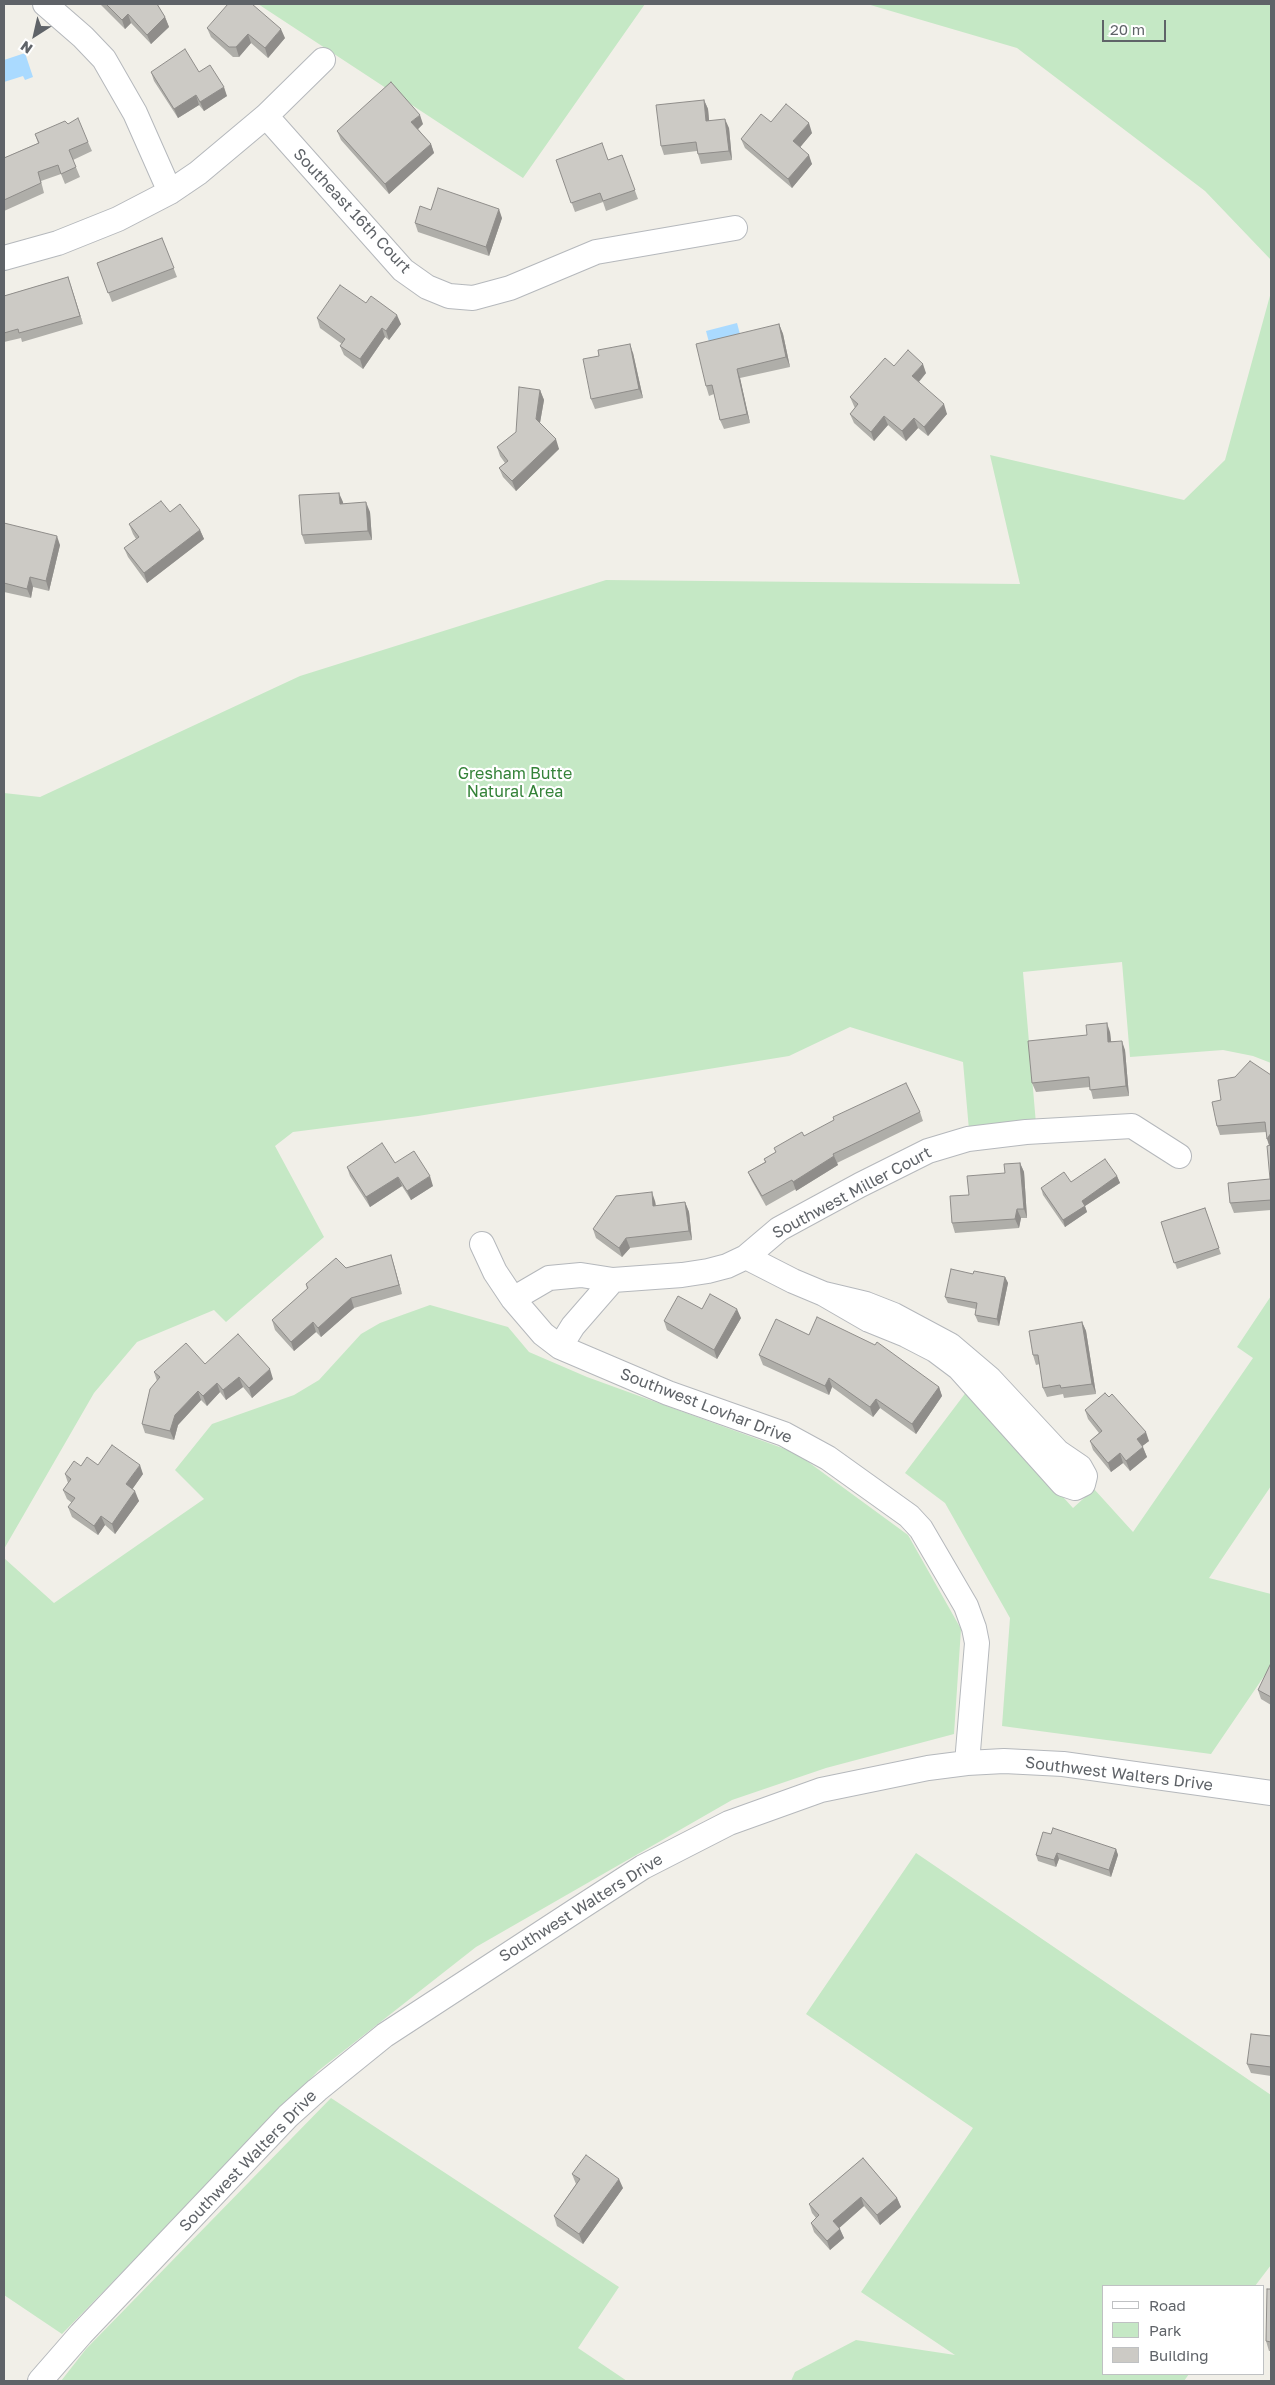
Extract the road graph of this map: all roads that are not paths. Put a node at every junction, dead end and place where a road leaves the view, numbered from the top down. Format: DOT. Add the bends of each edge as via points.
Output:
graph roads {
  1 [pos="45,4"];
  2 [pos="323,60"];
  3 [pos="266,116"];
  4 [pos="170,192"];
  5 [pos="735,228"];
  6 [pos="4,258"];
  7 [pos="1179,1156"];
  8 [pos="482,1244"];
  9 [pos="746,1257"];
  10 [pos="613,1280"];
  11 [pos="824,1294"];
  12 [pos="513,1298"];
  13 [pos="560,1347"];
  14 [pos="967,1763"];
  15 [pos="1271,1793"];
  16 [pos="40,2381"];
  1 -- 4 [label="street" via="104,58 135,113"];
  2 -- 3 [label="street"];
  3 -- 4 [label="street"];
  3 -- 5 [label="street, Southeast 16th Court" via="403,270 427,287 449,296 473,298 510,288 596,252"];
  4 -- 6 [label="street" via="118,219 58,243"];
  7 -- 9 [label="street, Southwest Miller Court" via="1132,1126 968,1139 928,1151 860,1185 779,1229"];
  8 -- 12 [label="street, Southwest Lovhar Drive" via="495,1272"];
  9 -- 10 [label="street, Southwest Miller Court" via="708,1271"];
  9 -- 11 [label="street"];
  10 -- 12 [label="street, Southwest Miller Court" via="581,1275 549,1278"];
  10 -- 13 [label="street" via="573,1326"];
  11 -- 11 [label="street" via="869,1320 935,1350 959,1368 1063,1484 1075,1488 1083,1484 1085,1476 1080,1467 1058,1452 990,1379 950,1345 894,1315"];
  12 -- 13 [label="street, Southwest Lovhar Drive" via="543,1334"];
  13 -- 14 [label="street, Southwest Lovhar Drive" via="668,1393 784,1434 828,1458 909,1516 921,1529 966,1606 974,1628 977,1643"];
  14 -- 15 [label="street, Southwest Walters Drive" via="1063,1764"];
  14 -- 16 [label="street, Southwest Walters Drive" via="821,1790 729,1823 644,1867 385,2035 288,2116"];
}
